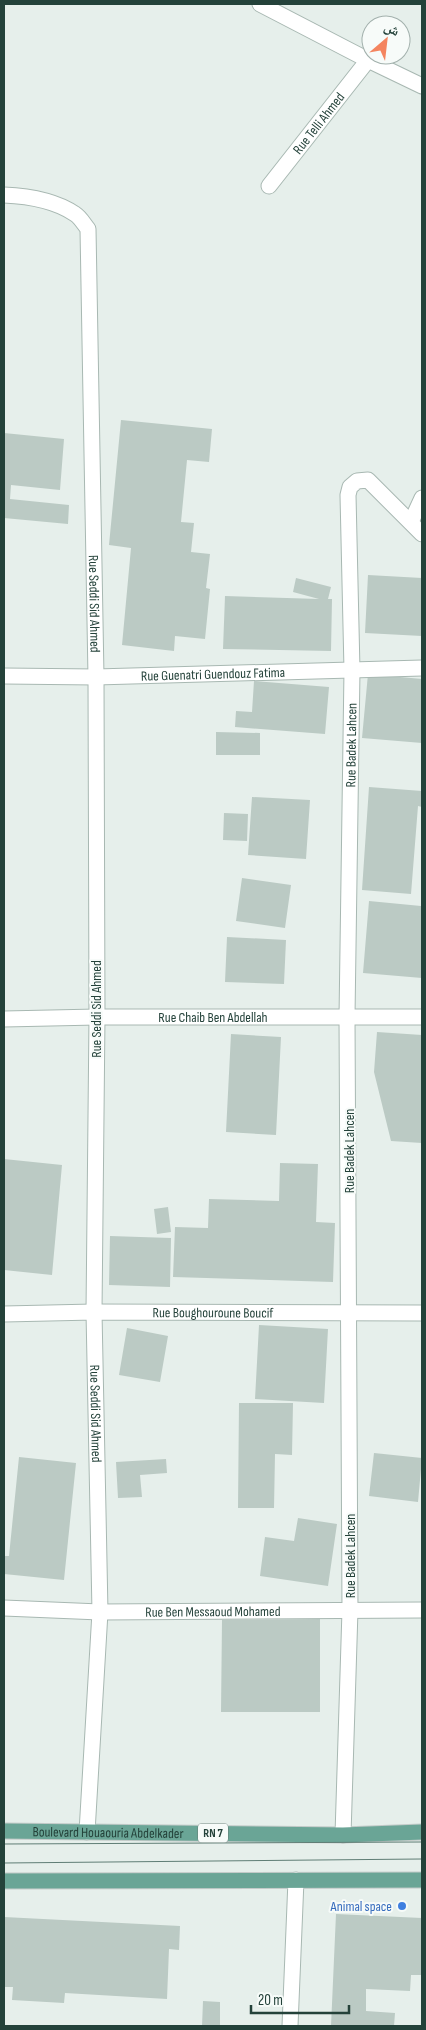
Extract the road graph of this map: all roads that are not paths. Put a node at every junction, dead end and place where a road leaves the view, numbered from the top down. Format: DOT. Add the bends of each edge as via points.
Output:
graph roads {
  1 [pos="260,4"];
  2 [pos="361,56"];
  3 [pos="364,65"];
  4 [pos="378,65"];
  5 [pos="422,86"];
  6 [pos="269,186"];
  7 [pos="4,196"];
  8 [pos="422,498"];
  9 [pos="411,522"];
  10 [pos="422,534"];
  11 [pos="422,668"];
  12 [pos="352,670"];
  13 [pos="4,676"];
  14 [pos="96,677"];
  15 [pos="97,1017"];
  16 [pos="348,1017"];
  17 [pos="422,1017"];
  18 [pos="4,1019"];
  19 [pos="94,1312"];
  20 [pos="350,1312"];
  21 [pos="422,1313"];
  22 [pos="4,1314"];
  23 [pos="4,1608"];
  24 [pos="350,1610"];
  25 [pos="422,1610"];
  26 [pos="100,1612"];
  27 [pos="4,1831"];
  28 [pos="87,1832"];
  29 [pos="422,1832"];
  30 [pos="343,1834"];
  31 [pos="296,1880"];
  32 [pos="422,1880"];
  33 [pos="4,1881"];
  34 [pos="290,2026"];
  1 -- 2 [label="street"];
  3 -- 6 [label="street, Rue Telli Ahmed"];
  4 -- 5 [label="street"];
  7 -- 14 [label="street, Rue Seddi Sid Ahmed" via="53,204 77,215 88,229"];
  8 -- 9 [label="street"];
  9 -- 10 [label="street"];
  9 -- 12 [label="street, Rue Badek Lahcen" via="368,480 357,481 350,487"];
  11 -- 12 [label="street, Rue Guenatri Guendouz Fatima"];
  12 -- 14 [label="street, Rue Guenatri Guendouz Fatima"];
  12 -- 16 [label="street, Rue Badek Lahcen"];
  13 -- 14 [label="street, Rue Guenatri Guendouz Fatima"];
  14 -- 15 [label="street, Rue Seddi Sid Ahmed"];
  15 -- 16 [label="street, Rue Chaib Ben Abdellah"];
  15 -- 18 [label="street, Rue Chaib Ben Abdellah"];
  15 -- 19 [label="street, Rue Seddi Sid Ahmed"];
  16 -- 17 [label="street, Rue Chaib Ben Abdellah"];
  16 -- 20 [label="street, Rue Badek Lahcen"];
  19 -- 20 [label="street, Rue Boughouroune Boucif"];
  19 -- 22 [label="street, Rue Boughouroune Boucif"];
  19 -- 26 [label="street, Rue Seddi Sid Ahmed"];
  20 -- 21 [label="street, Rue Boughouroune Boucif"];
  20 -- 24 [label="street, Rue Badek Lahcen"];
  23 -- 26 [label="street, Rue Ben Messaoud Mohamed"];
  24 -- 25 [label="street, Rue Ben Messaoud Mohamed"];
  24 -- 26 [label="street, Rue Ben Messaoud Mohamed"];
  24 -- 30 [label="street, Rue Badek Lahcen"];
  26 -- 28 [label="street, Rue Seddi Sid Ahmed"];
  27 -- 28 [label="main road, Boulevard Houaouria Abdelkader / RN 7"];
  28 -- 30 [label="main road, Boulevard Houaouria Abdelkader / RN 7"];
  29 -- 30 [label="main road, Boulevard Houaouria Abdelkader / RN 7"];
  31 -- 32 [label="main road"];
  31 -- 33 [label="main road"];
  31 -- 34 [label="street"];
}
